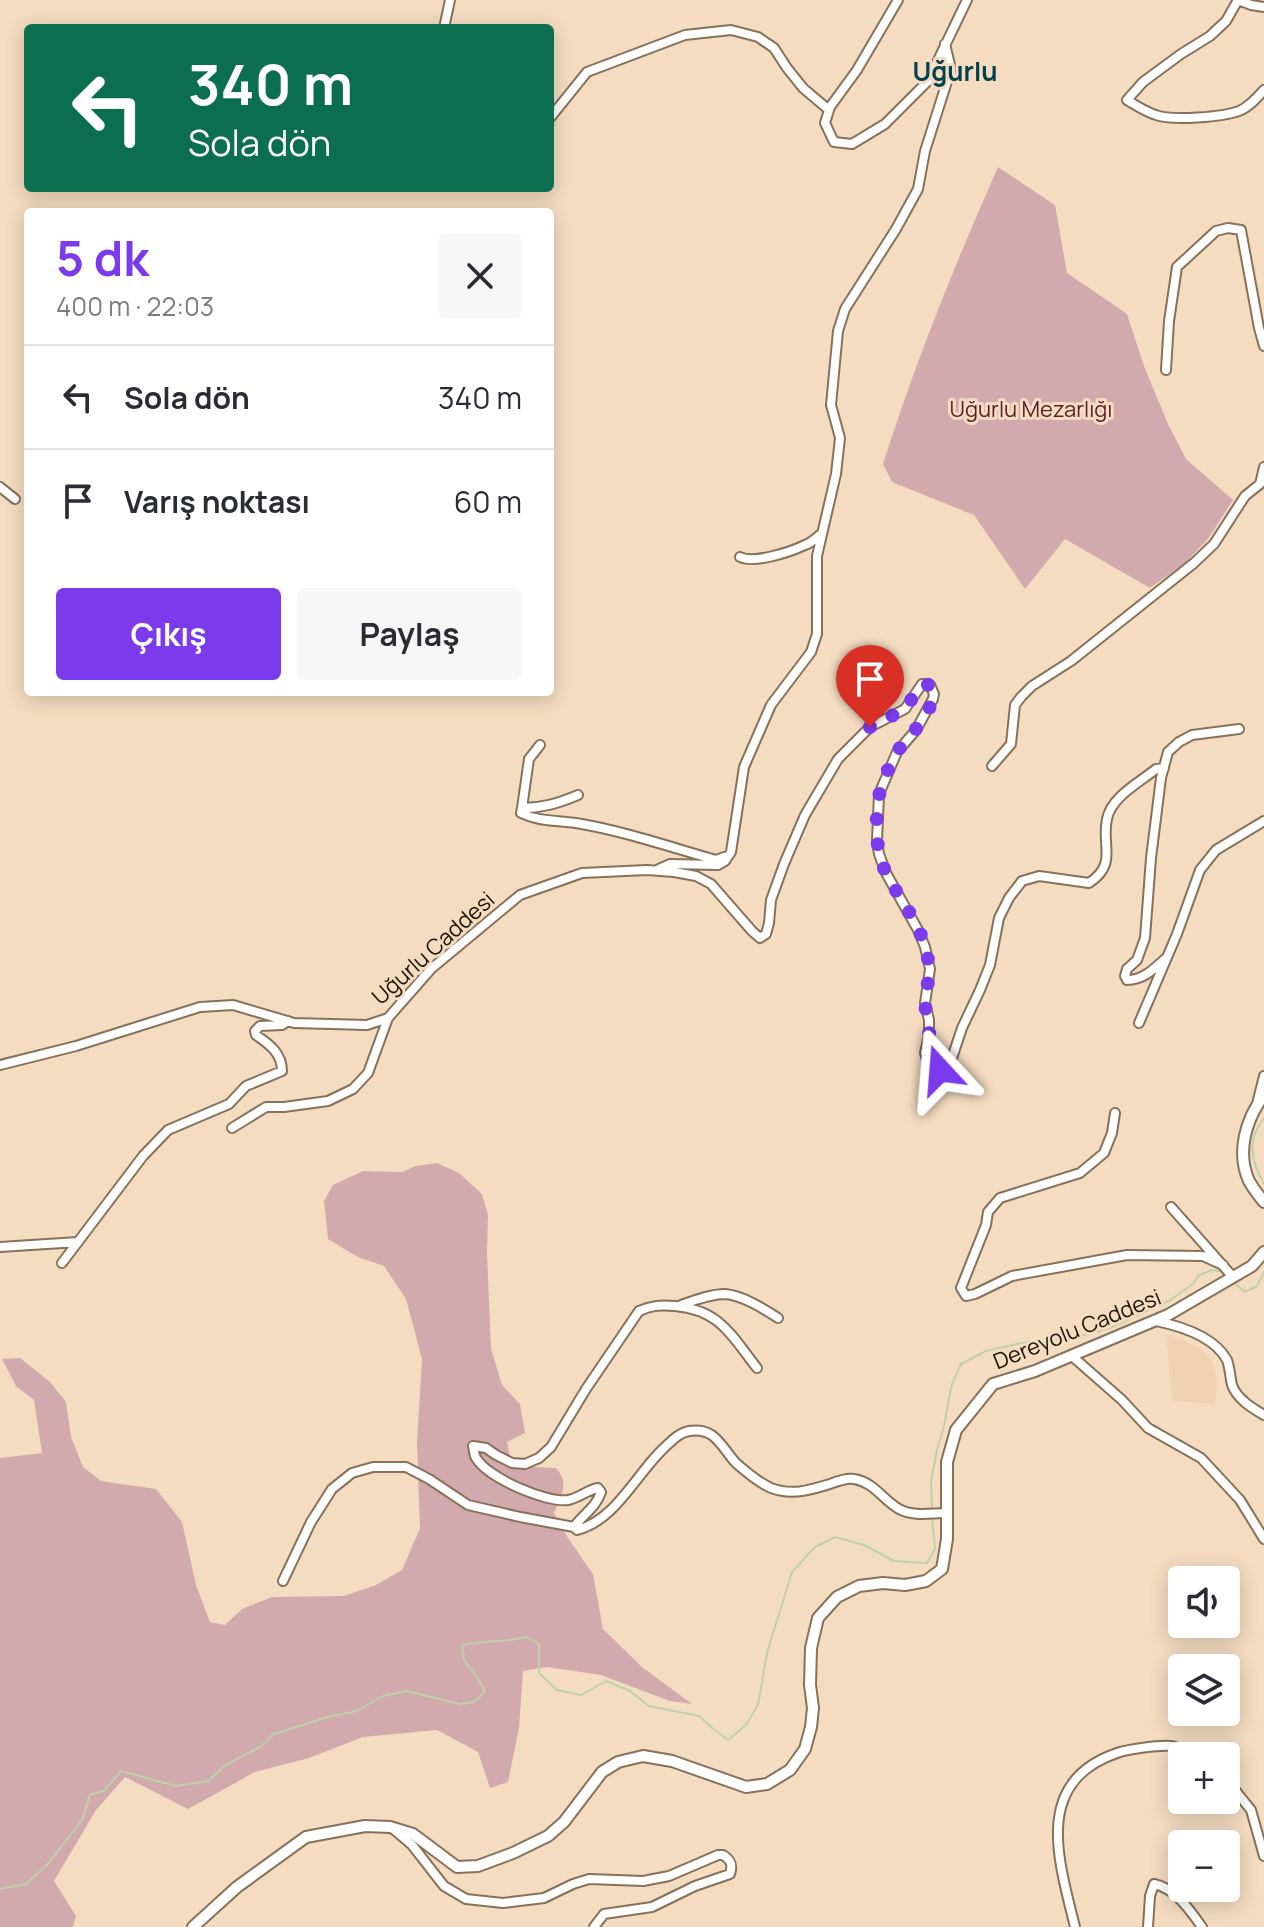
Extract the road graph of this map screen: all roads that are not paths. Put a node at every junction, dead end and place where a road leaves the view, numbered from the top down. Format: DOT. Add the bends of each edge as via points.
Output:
graph roads {
  1 [pos="450,0"];
  2 [pos="898,0"];
  3 [pos="967,0"];
  4 [pos="1238,0"];
  5 [pos="1264,7"];
  6 [pos="445,24"];
  7 [pos="945,44"];
  8 [pos="1264,90"];
  9 [pos="829,110"];
  10 [pos="554,113"];
  11 [pos="1264,346"];
  12 [pos="1166,370"];
  13 [pos="1264,467"];
  14 [pos="0,487"];
  15 [pos="15,499"];
  16 [pos="822,533"];
  17 [pos="740,557"];
  18 [pos="1239,729"];
  19 [pos="540,745"];
  20 [pos="992,766"];
  21 [pos="1164,768"];
  22 [pos="578,795"];
  23 [pos="522,808"];
  24 [pos="1264,821"];
  25 [pos="729,855"];
  26 [pos="656,870"];
  27 [pos="1167,957"];
  28 [pos="388,1018"];
  29 [pos="288,1021"];
  30 [pos="1139,1023"];
  31 [pos="0,1065"];
  32 [pos="1264,1076"];
  33 [pos="1260,1100"];
  34 [pos="1115,1113"];
  35 [pos="232,1128"];
  36 [pos="1264,1202"];
  37 [pos="1171,1207"];
  38 [pos="78,1242"];
  39 [pos="0,1247"];
  40 [pos="1264,1252"];
  41 [pos="62,1263"];
  42 [pos="1223,1265"];
  43 [pos="1233,1277"];
  44 [pos="677,1306"];
  45 [pos="778,1318"];
  46 [pos="1156,1321"];
  47 [pos="1072,1356"];
  48 [pos="757,1368"];
  49 [pos="1264,1415"];
  50 [pos="942,1513"];
  51 [pos="574,1527"];
  52 [pos="1264,1539"];
  53 [pos="283,1581"];
  54 [pos="1168,1746"];
  55 [pos="1240,1796"];
  56 [pos="390,1827"];
  57 [pos="1264,1856"];
  58 [pos="193,1927"];
  59 [pos="594,1927"];
  60 [pos="1075,1927"];
  61 [pos="1148,1927"];
  62 [pos="1202,1927"];
  1 -- 6 [label="street"];
  2 -- 9 [label="street"];
  3 -- 7 [label="street"];
  4 -- 5 [label="street"];
  4 -- 8 [label="street" via="1210,36 1143,82 1127,100 1160,117 1211,116 1240,111"];
  7 -- 9 [label="street" via="928,81 885,124 852,144 834,142 825,123"];
  7 -- 16 [label="street" via="951,69 918,189 845,309 838,331 831,405 840,438"];
  9 -- 10 [label="street" via="803,88 774,48 731,30 685,35 587,72"];
  11 -- 12 [label="street" via="1241,230 1228,228 1216,231 1177,267"];
  13 -- 20 [label="street" via="1260,484 1194,563 1021,697 1015,705 1011,744"];
  14 -- 15 [label="street"];
  16 -- 17 [label="street" via="807,545 774,555 749,561"];
  16 -- 25 [label="street" via="817,634 811,652 771,705 744,767"];
  18 -- 21 [label="street" via="1192,735 1168,752"];
  19 -- 23 [label="street" via="529,759"];
  21 -- 26 [label="street" via="1116,801 1107,817 1106,860 1096,879 1089,883 1039,876 1022,881 1009,898 980,990 952,1058 940,1070 929,1064 925,1053 930,969 925,947 886,873 877,841 879,794 897,752 929,708 934,694 930,685 922,684 905,709 870,727 838,759 784,864 766,934 760,938 752,931 711,884 696,876"];
  21 -- 27 [label="street" via="1145,938 1137,960 1127,969 1127,980 1150,973"];
  22 -- 23 [label="street" via="540,808"];
  23 -- 25 [label="street" via="521,813 530,817 575,823 716,860"];
  24 -- 27 [label="street" via="1216,850 1200,870"];
  25 -- 26 [label="street" via="718,865 670,864"];
  26 -- 28 [label="street, Uğurlu Caddesi" via="582,873 520,895 431,969"];
  27 -- 30 [label="street"];
  28 -- 29 [label="street, Uğurlu Caddesi" via="367,1025"];
  28 -- 35 [label="street" via="368,1073 353,1089 328,1101 266,1107"];
  29 -- 31 [label="street, Uğurlu Caddesi" via="233,1005 200,1007"];
  29 -- 38 [label="street" via="255,1031 278,1054 282,1071 246,1086 229,1104 168,1130"];
  32 -- 33 [label="street"];
  33 -- 36 [label="main road" via="1243,1146 1249,1180"];
  34 -- 42 [label="street" via="1104,1153 1080,1173 1000,1198 988,1212 961,1288 966,1296 1012,1276 1127,1255 1203,1256"];
  37 -- 42 [label="street"];
  38 -- 39 [label="street"];
  38 -- 41 [label="street"];
  40 -- 43 [label="main road, Dereyolu Caddesi"];
  42 -- 43 [label="street"];
  43 -- 46 [label="main road, Dereyolu Caddesi"];
  44 -- 45 [label="street" via="726,1294"];
  44 -- 48 [label="street" via="720,1322"];
  44 -- 51 [label="street" via="653,1304 639,1311 539,1458 512,1463 473,1446 475,1457 495,1476 532,1493 569,1500 598,1488 600,1497"];
  46 -- 47 [label="main road, Dereyolu Caddesi"];
  46 -- 49 [label="street" via="1207,1340 1227,1361 1240,1398"];
  47 -- 50 [label="main road, Dereyolu Caddesi" via="993,1384 956,1430"];
  47 -- 52 [label="street" via="1148,1428 1201,1458 1240,1500"];
  50 -- 51 [label="street" via="900,1509 867,1483 852,1479 806,1492 768,1487 737,1463 719,1440 702,1431 687,1431 650,1461 611,1511 590,1527"];
  50 -- 56 [label="main road, Dereyolu Caddesi" via="947,1539 942,1569 926,1581 859,1586 837,1597 818,1618 811,1648 813,1708 805,1749 790,1770 767,1784 746,1787 643,1756 618,1762 602,1772 548,1836 478,1866 457,1867 413,1834"];
  51 -- 53 [label="street" via="468,1505 406,1467 373,1467 352,1473 332,1489"];
  54 -- 60 [label="street" via="1124,1750 1098,1759 1075,1778 1062,1800 1057,1832"];
  55 -- 57 [label="street" via="1251,1810"];
  56 -- 58 [label="main road" via="306,1837"];
  56 -- 59 [label="street" via="412,1845 444,1886 466,1899 503,1903 544,1898 589,1879 643,1881 669,1876 718,1855 731,1861 730,1874 652,1907 604,1914"];
  61 -- 62 [label="street" via="1154,1884 1165,1886"];
}
